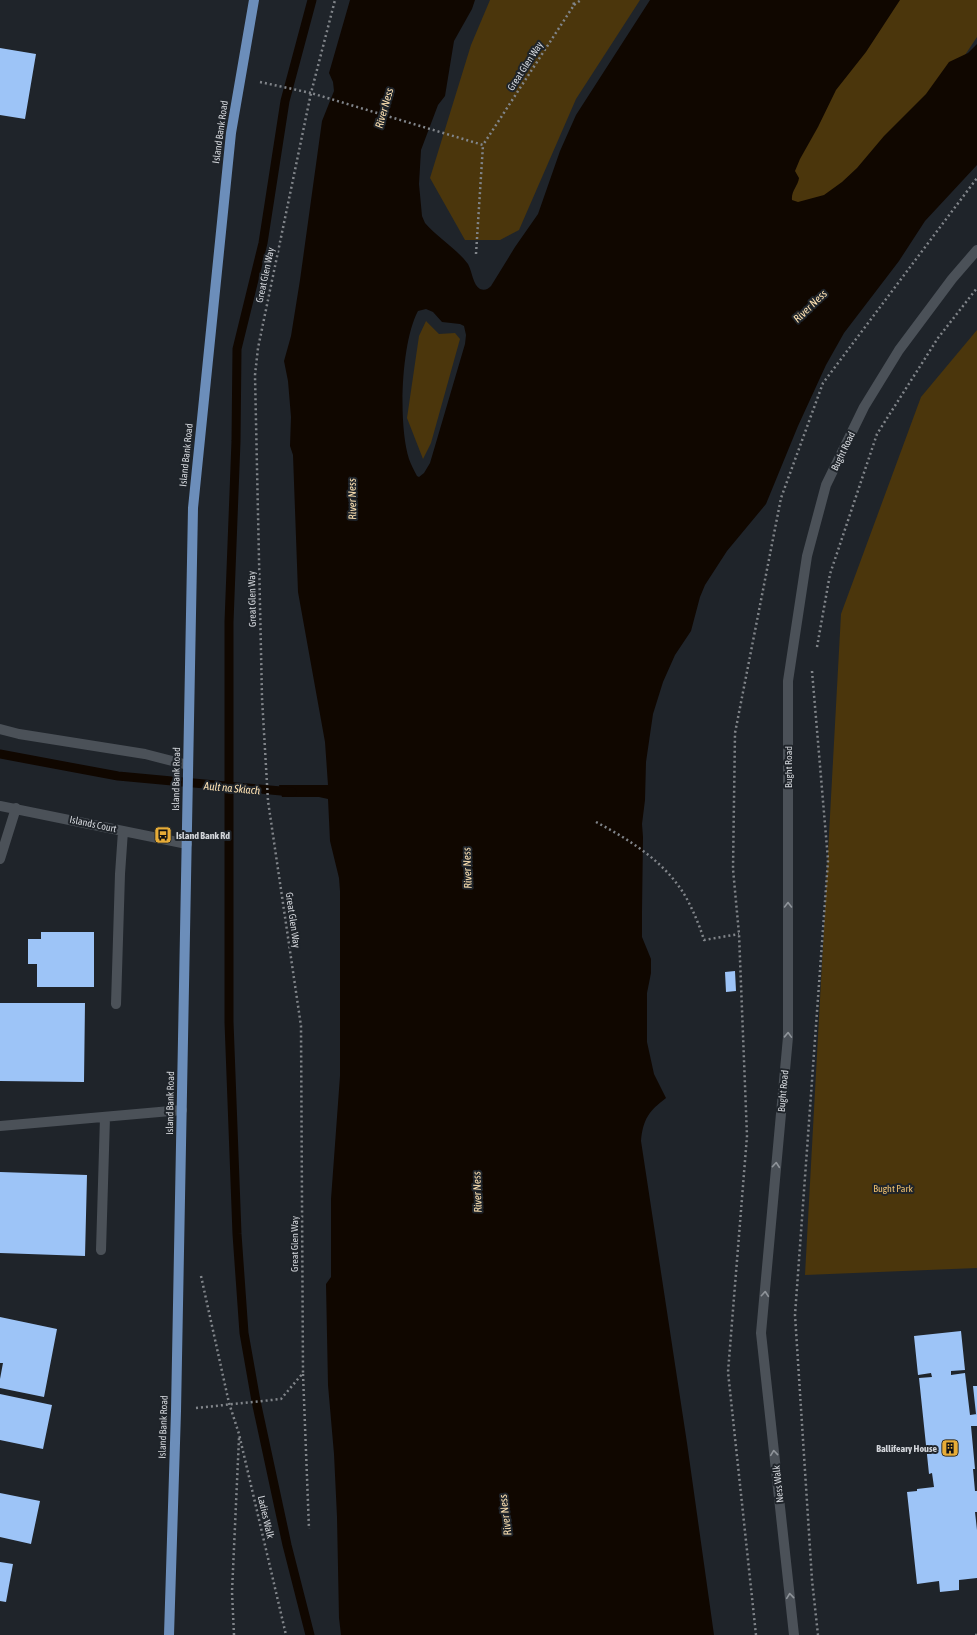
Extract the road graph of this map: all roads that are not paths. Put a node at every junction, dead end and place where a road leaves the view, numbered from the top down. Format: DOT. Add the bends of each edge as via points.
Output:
graph roads {
  1 [pos="254,0"];
  2 [pos="977,250"];
  3 [pos="0,729"];
  4 [pos="188,769"];
  5 [pos="0,806"];
  6 [pos="16,808"];
  7 [pos="123,831"];
  8 [pos="187,844"];
  9 [pos="0,859"];
  10 [pos="116,1004"];
  11 [pos="182,1110"];
  12 [pos="105,1117"];
  13 [pos="0,1126"];
  14 [pos="102,1250"];
  15 [pos="761,1333"];
  16 [pos="169,1635"];
  17 [pos="794,1635"];
  1 -- 4 [label="main road, Island Bank Road" via="231,133 193,508"];
  15 -- 2 [label="street, Bught Road, one-way" via="788,1037 788,681 807,556 826,485 864,408 900,350 952,279"];
  3 -- 4 [label="street" via="145,754"];
  4 -- 8 [label="main road, Island Bank Road"];
  5 -- 6 [label="street, Islands Court"];
  6 -- 7 [label="street, Islands Court"];
  6 -- 9 [label="street"];
  7 -- 8 [label="street, Islands Court"];
  7 -- 10 [label="street"];
  8 -- 11 [label="main road, Island Bank Road"];
  11 -- 12 [label="street"];
  11 -- 16 [label="main road, Island Bank Road"];
  12 -- 13 [label="street"];
  12 -- 14 [label="street"];
  17 -- 15 [label="street, Ness Walk, one-way"];
}
